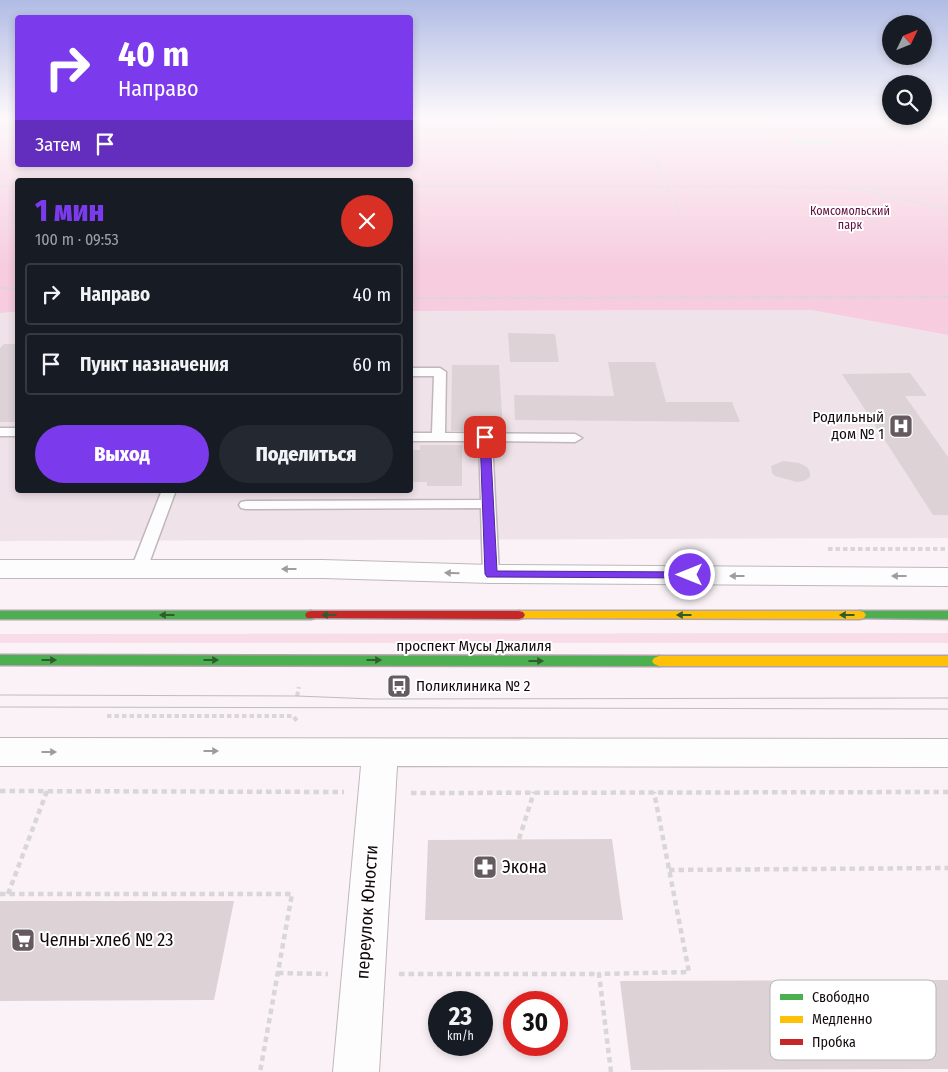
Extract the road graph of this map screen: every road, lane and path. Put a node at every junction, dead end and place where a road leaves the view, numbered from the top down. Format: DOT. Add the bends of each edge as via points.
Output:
graph roads {
  1 [pos="659,169"];
  2 [pos="0,186"];
  3 [pos="5,186"];
  4 [pos="15,186"];
  5 [pos="413,186"];
  6 [pos="668,188"];
  7 [pos="849,188"];
  8 [pos="948,188"];
  9 [pos="0,190"];
  10 [pos="948,210"];
  11 [pos="680,215"];
  12 [pos="0,288"];
  13 [pos="15,289"];
  14 [pos="948,297"];
  15 [pos="413,298"];
  16 [pos="413,372"];
  17 [pos="0,432"];
  18 [pos="15,432"];
  19 [pos="413,437"];
  20 [pos="438,437"];
  21 [pos="485,437"];
  22 [pos="575,438"];
  23 [pos="168,493"];
  24 [pos="488,504"];
  25 [pos="246,505"];
  26 [pos="139,569"];
  27 [pos="0,570"];
  28 [pos="491,574"];
  29 [pos="948,577"];
  30 [pos="0,615"];
  31 [pos="948,615"];
  32 [pos="0,660"];
  33 [pos="948,661"];
  34 [pos="300,686"];
  35 [pos="297,696"];
  36 [pos="107,716"];
  37 [pos="293,716"];
  38 [pos="0,752"];
  39 [pos="380,752"];
  40 [pos="948,753"];
  41 [pos="0,791"];
  42 [pos="47,791"];
  43 [pos="534,792"];
  44 [pos="654,792"];
  45 [pos="948,792"];
  46 [pos="376,793"];
  47 [pos="519,839"];
  48 [pos="948,868"];
  49 [pos="669,870"];
  50 [pos="0,894"];
  51 [pos="8,894"];
  52 [pos="278,973"];
  53 [pos="363,974"];
  54 [pos="599,974"];
  55 [pos="260,1072"];
  56 [pos="356,1072"];
  57 [pos="612,1072"];
  1 -- 6 [label="path"];
  2 -- 3 [label="path"];
  3 -- 4 [label="path"];
  3 -- 9 [label="path"];
  5 -- 6 [label="path"];
  6 -- 7 [label="path"];
  6 -- 11 [label="path"];
  7 -- 8 [label="path"];
  7 -- 10 [label="path"];
  12 -- 13 [label="path"];
  14 -- 15 [label="path"];
  16 -- 20 [label="lane" via="440,372"];
  17 -- 18 [label="lane"];
  19 -- 20 [label="lane"];
  20 -- 21 [label="lane"];
  21 -- 22 [label="lane"];
  21 -- 24 [label="lane"];
  23 -- 26 [label="lane"];
  24 -- 25 [label="lane"];
  24 -- 28 [label="lane"];
  26 -- 27 [label="street"];
  28 -- 26 [label="street, one-way" via="332,569"];
  29 -- 28 [label="street, one-way"];
  31 -- 30 [label="main road, проспект Мусы Джалиля, one-way"];
  32 -- 33 [label="main road, проспект Мусы Джалиля, one-way"];
  34 -- 35 [label="path"];
  36 -- 37 [label="path"];
  38 -- 39 [label="street, one-way"];
  39 -- 40 [label="street"];
  39 -- 46 [label="street, переулок Юности"];
  41 -- 42 [label="path"];
  42 -- 46 [label="path"];
  42 -- 51 [label="path"];
  43 -- 44 [label="path"];
  43 -- 46 [label="path"];
  43 -- 47 [label="path"];
  44 -- 45 [label="path"];
  44 -- 49 [label="path"];
  46 -- 53 [label="street, переулок Юности"];
  48 -- 49 [label="path"];
  49 -- 54 [label="path" via="689,972"];
  50 -- 51 [label="path"];
  51 -- 52 [label="path" via="292,894"];
  52 -- 53 [label="path"];
  52 -- 55 [label="path"];
  53 -- 54 [label="path"];
  53 -- 56 [label="street, переулок Юности"];
  54 -- 57 [label="path"];
}
